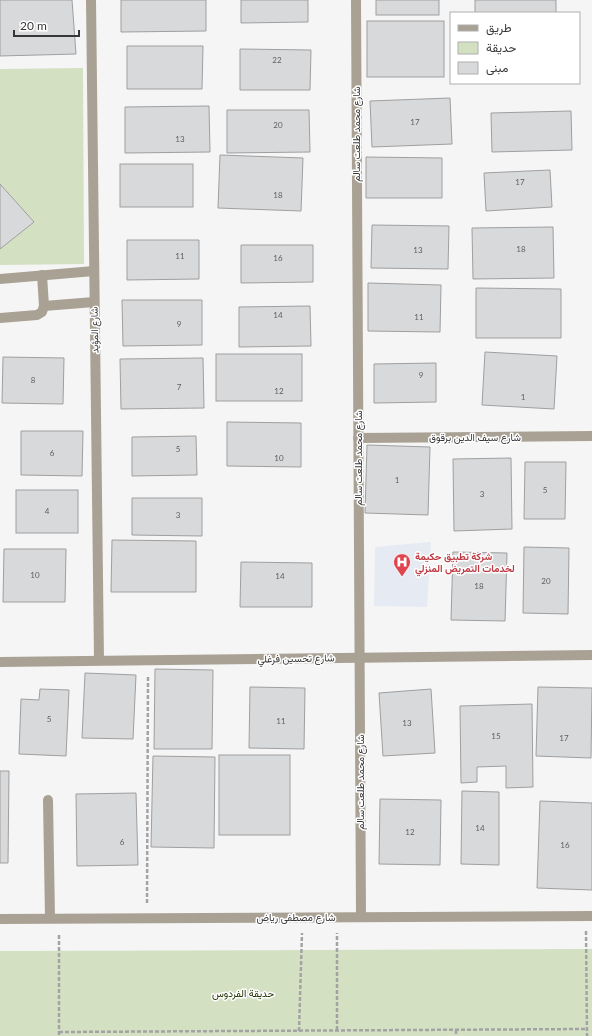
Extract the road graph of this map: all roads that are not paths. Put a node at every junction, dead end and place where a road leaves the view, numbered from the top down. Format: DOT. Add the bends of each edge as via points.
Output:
graph roads {
  1 [pos="91,0"];
  2 [pos="356,0"];
  3 [pos="94,271"];
  4 [pos="42,275"];
  5 [pos="0,279"];
  6 [pos="94,302"];
  7 [pos="44,306"];
  8 [pos="0,318"];
  9 [pos="592,436"];
  10 [pos="358,438"];
  11 [pos="592,655"];
  12 [pos="360,658"];
  13 [pos="99,660"];
  14 [pos="0,662"];
  15 [pos="48,800"];
  16 [pos="589,916"];
  17 [pos="361,917"];
  18 [pos="55,918"];
  19 [pos="0,919"];
  1 -- 3 [label="street, شارع المؤيد"];
  2 -- 10 [label="street, شارع محمد طلعت سالم"];
  3 -- 4 [label="street"];
  3 -- 6 [label="street, شارع المؤيد"];
  4 -- 5 [label="street"];
  4 -- 7 [label="street"];
  6 -- 7 [label="street"];
  6 -- 13 [label="street, شارع المؤيد"];
  7 -- 8 [label="street" via="44,311 39,315"];
  9 -- 10 [label="street, شارع سيف الدين برقوق"];
  10 -- 12 [label="street, شارع محمد طلعت سالم"];
  11 -- 12 [label="street, شارع تحسين فرغلي"];
  12 -- 13 [label="street, شارع تحسين فرغلي"];
  12 -- 17 [label="street, شارع محمد طلعت سالم"];
  13 -- 14 [label="street, شارع تحسين فرغلي"];
  15 -- 18 [label="street"];
  16 -- 17 [label="street, شارع مصطفى رياض"];
  17 -- 18 [label="street, شارع مصطفى رياض"];
  18 -- 19 [label="street, شارع مصطفى رياض"];
}
